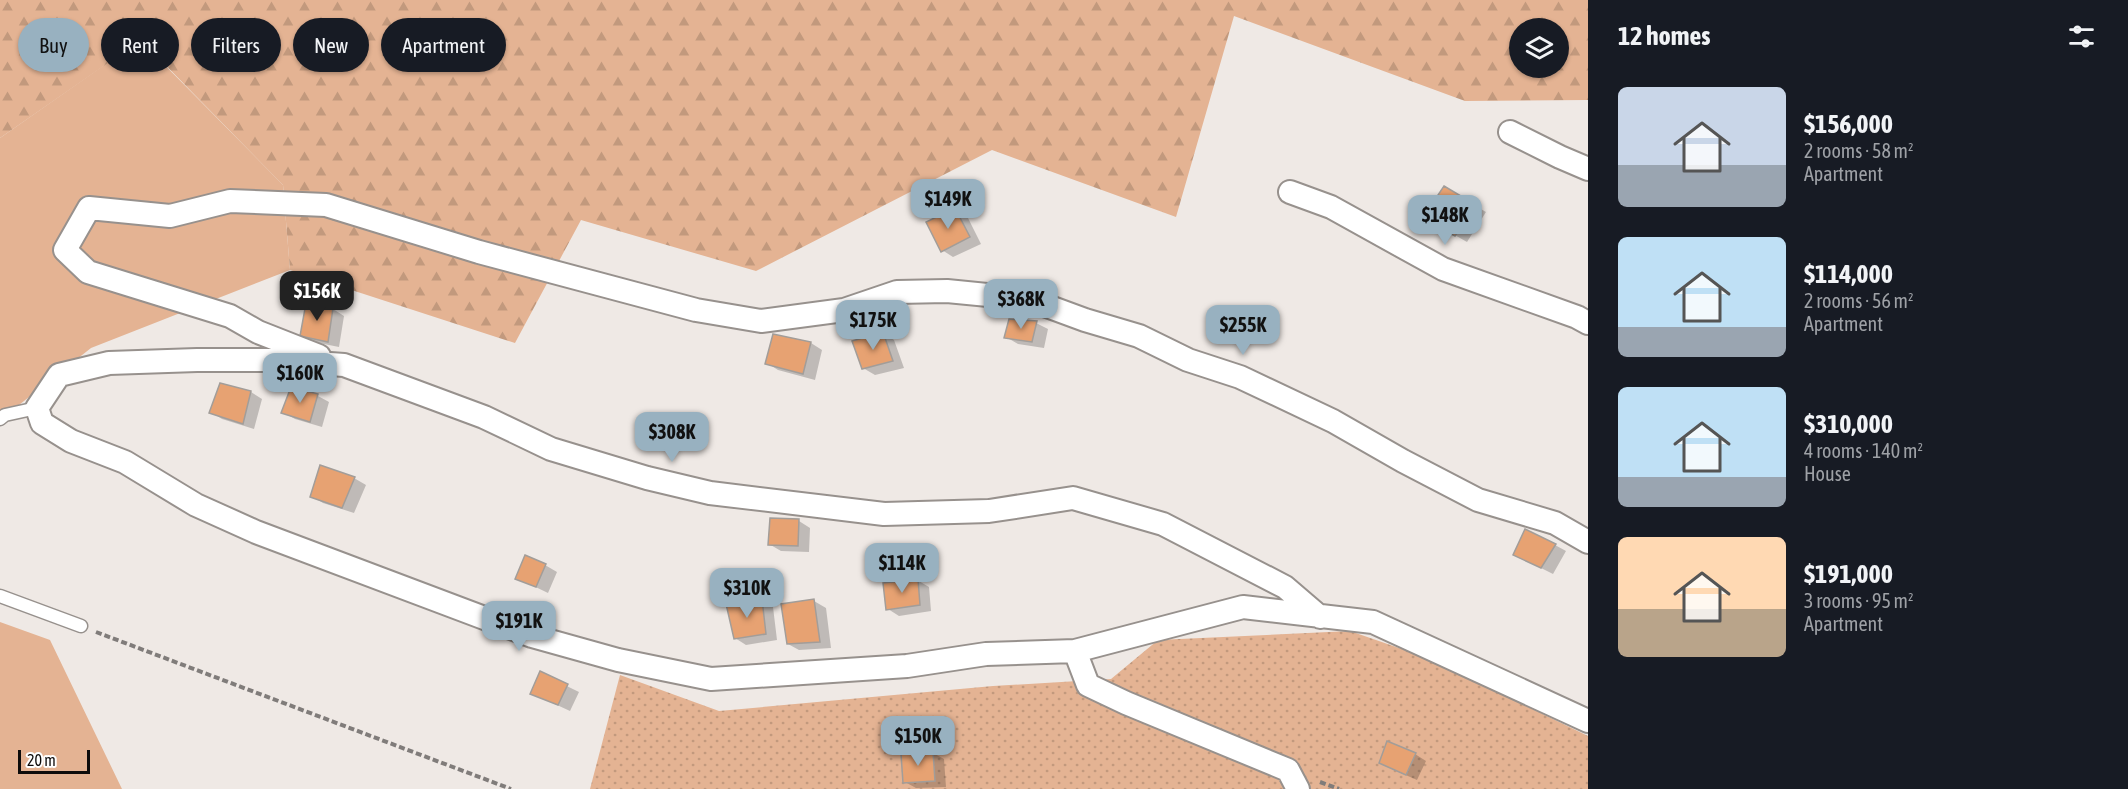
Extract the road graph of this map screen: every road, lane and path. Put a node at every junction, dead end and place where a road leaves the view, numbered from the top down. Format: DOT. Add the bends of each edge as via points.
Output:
graph roads {
  1 [pos="1510,132"];
  2 [pos="1588,169"];
  3 [pos="1290,192"];
  4 [pos="1588,323"];
  5 [pos="344,365"];
  6 [pos="37,408"];
  7 [pos="0,419"];
  8 [pos="1588,542"];
  9 [pos="0,596"];
  10 [pos="1320,617"];
  11 [pos="81,626"];
  12 [pos="1075,651"];
  13 [pos="1588,721"];
  14 [pos="511,789"];
  15 [pos="1298,789"];
  1 -- 2 [label="street"];
  3 -- 4 [label="street" via="1331,207 1443,269"];
  5 -- 6 [label="street" via="264,360 109,363 59,375"];
  5 -- 8 [label="street" via="258,332 230,316 88,272 65,250 89,208 170,216 230,201 326,205 491,255 696,310 761,321 844,310 897,292 947,291 1028,299 1139,336 1188,360 1240,377 1478,500 1555,523"];
  5 -- 10 [label="street" via="484,417 551,449 710,493 884,514 989,511 1073,498 1163,524 1285,587"];
  6 -- 7 [label="lane"];
  6 -- 12 [label="street" via="42,423 71,441 125,462 196,505 256,532 532,636 618,660 711,679 907,666 986,654"];
  9 -- 11 [label="lane"];
  10 -- 12 [label="street" via="1243,607"];
  10 -- 13 [label="street" via="1373,622"];
  11 -- 14 [label="path"];
  12 -- 15 [label="street" via="1088,684 1288,770"];
}
